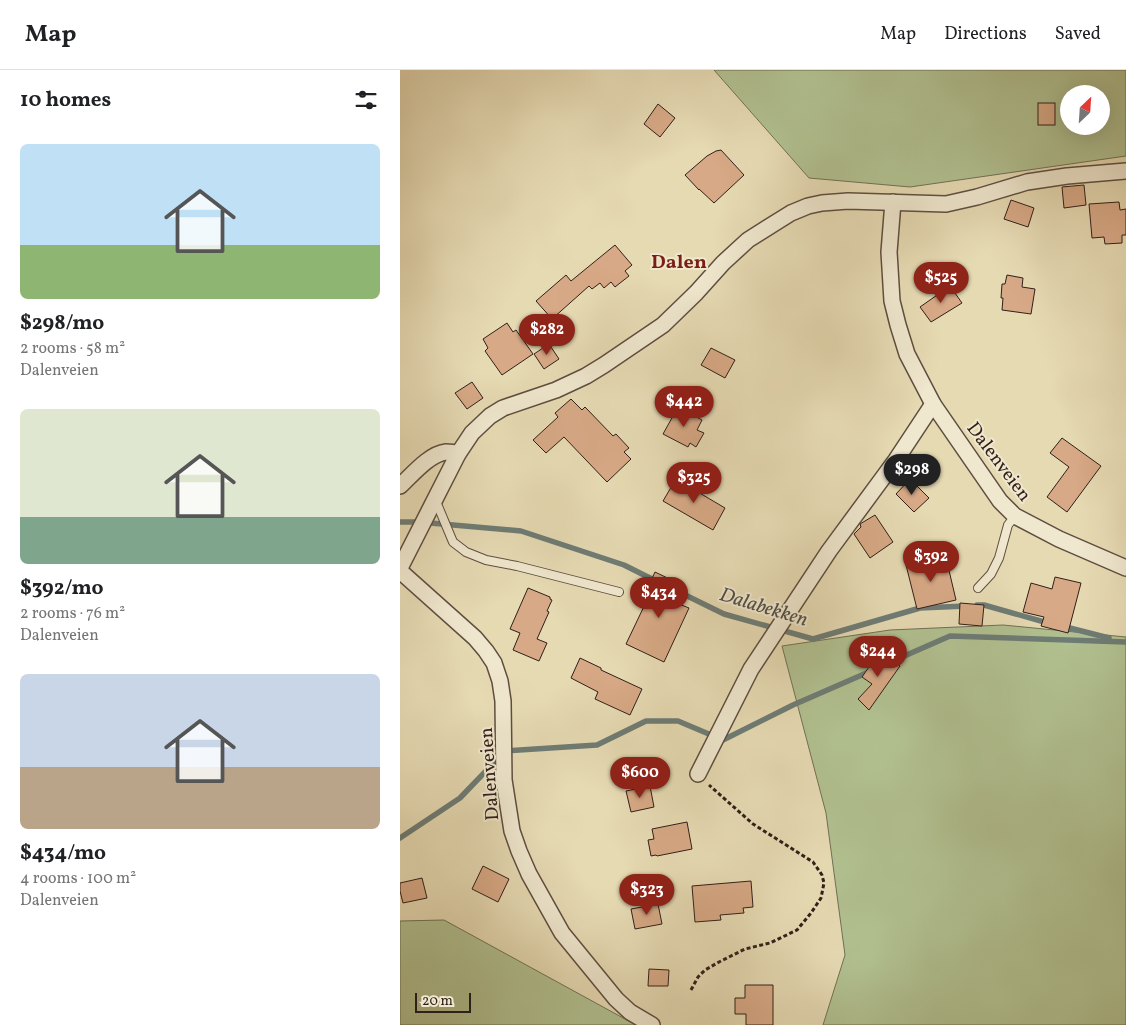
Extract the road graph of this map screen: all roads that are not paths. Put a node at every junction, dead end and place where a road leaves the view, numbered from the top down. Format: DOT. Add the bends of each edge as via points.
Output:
graph roads {
  1 [pos="1126,171"];
  2 [pos="893,202"];
  3 [pos="933,404"];
  4 [pos="458,454"];
  5 [pos="400,486"];
  6 [pos="435,499"];
  7 [pos="1016,516"];
  8 [pos="1126,568"];
  9 [pos="400,569"];
  10 [pos="978,588"];
  11 [pos="619,592"];
  12 [pos="698,774"];
  13 [pos="652,1025"];
  1 -- 2 [label="street, Dalenveien" via="1027,182 946,204"];
  2 -- 3 [label="street, Dalenveien" via="889,252 892,301 907,354"];
  2 -- 4 [label="street, Dalenveien" via="822,203 784,216 748,240 663,325 586,376 490,416 472,433"];
  3 -- 7 [label="street, Dalenveien" via="1000,500"];
  3 -- 12 [label="street" via="829,551 751,669"];
  4 -- 5 [label="street" via="436,455"];
  4 -- 6 [label="street, Dalenveien"];
  6 -- 9 [label="street, Dalenveien"];
  6 -- 11 [label="lane" via="453,542 466,552 486,560"];
  7 -- 8 [label="street, Dalenveien"];
  7 -- 10 [label="lane" via="1008,525 991,574"];
  9 -- 13 [label="street, Dalenveien" via="475,638 494,663 503,701 504,780 512,831 529,874 562,933 616,999"];
}
